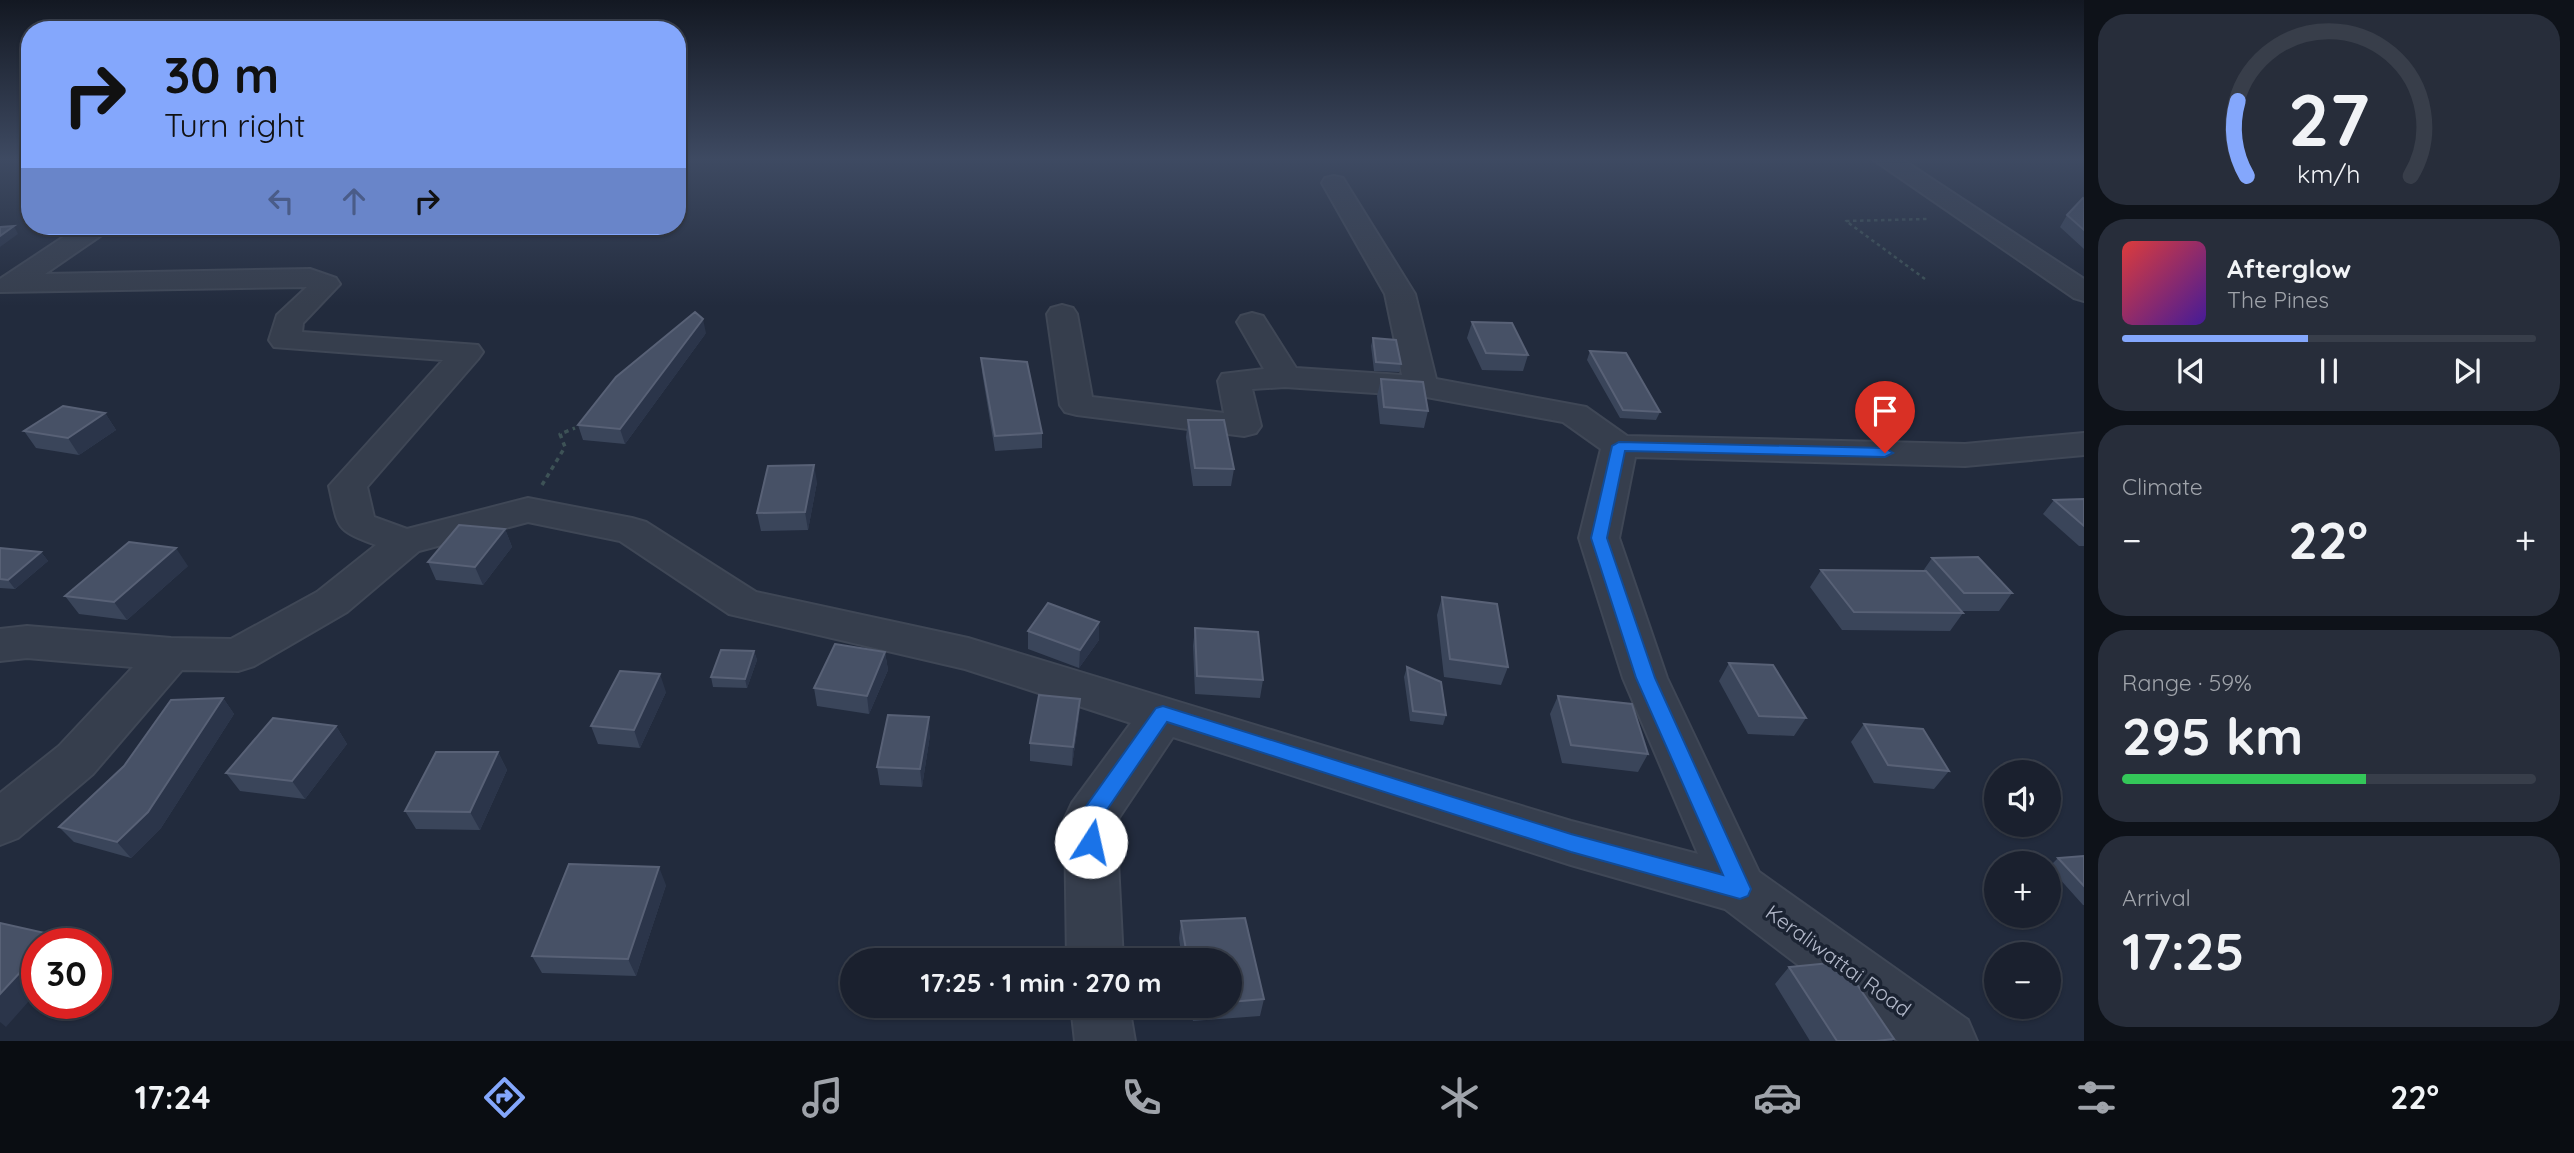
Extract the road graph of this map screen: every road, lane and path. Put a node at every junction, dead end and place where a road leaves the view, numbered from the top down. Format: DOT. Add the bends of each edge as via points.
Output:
graph roads {
  1 [pos="1350,209"];
  2 [pos="1959,209"];
  3 [pos="1973,218"];
  4 [pos="84,235"];
  5 [pos="1925,279"];
  6 [pos="6,287"];
  7 [pos="2084,292"];
  8 [pos="1062,314"];
  9 [pos="1252,323"];
  10 [pos="1285,377"];
  11 [pos="1421,386"];
  12 [pos="575,428"];
  13 [pos="2084,444"];
  14 [pos="1619,446"];
  15 [pos="528,510"];
  16 [pos="405,541"];
  17 [pos="0,645"];
  18 [pos="171,654"];
  19 [pos="1163,713"];
  20 [pos="0,823"];
  21 [pos="1740,889"];
  22 [pos="1095,948"];
  23 [pos="1102,1018"];
  24 [pos="1105,1041"];
  25 [pos="1947,1041"];
  1 -- 11 [label="street" via="1401,293"];
  2 -- 3 [label="street"];
  3 -- 5 [label="path" via="1846,220"];
  3 -- 7 [label="street"];
  4 -- 6 [label="street"];
  6 -- 16 [label="street" via="310,278 326,284 288,321 285,340 467,352 348,486 356,524"];
  8 -- 10 [label="street" via="1077,405 1244,426 1234,381"];
  9 -- 10 [label="street"];
  10 -- 11 [label="street"];
  11 -- 14 [label="street" via="1574,414"];
  12 -- 15 [label="path" via="560,434 565,447"];
  13 -- 14 [label="street" via="1965,455"];
  14 -- 21 [label="street, Keraliwattai Road" via="1599,538 1645,678"];
  15 -- 16 [label="street"];
  15 -- 19 [label="street" via="632,531 744,604 968,654"];
  16 -- 18 [label="street" via="332,602 238,655"];
  17 -- 18 [label="street" via="27,642"];
  18 -- 20 [label="street" via="76,760"];
  19 -- 21 [label="street" via="1571,843"];
  19 -- 22 [label="street" via="1090,818"];
  21 -- 25 [label="street, Keraliwattai Road"];
  23 -- 24 [label="street"];
}
